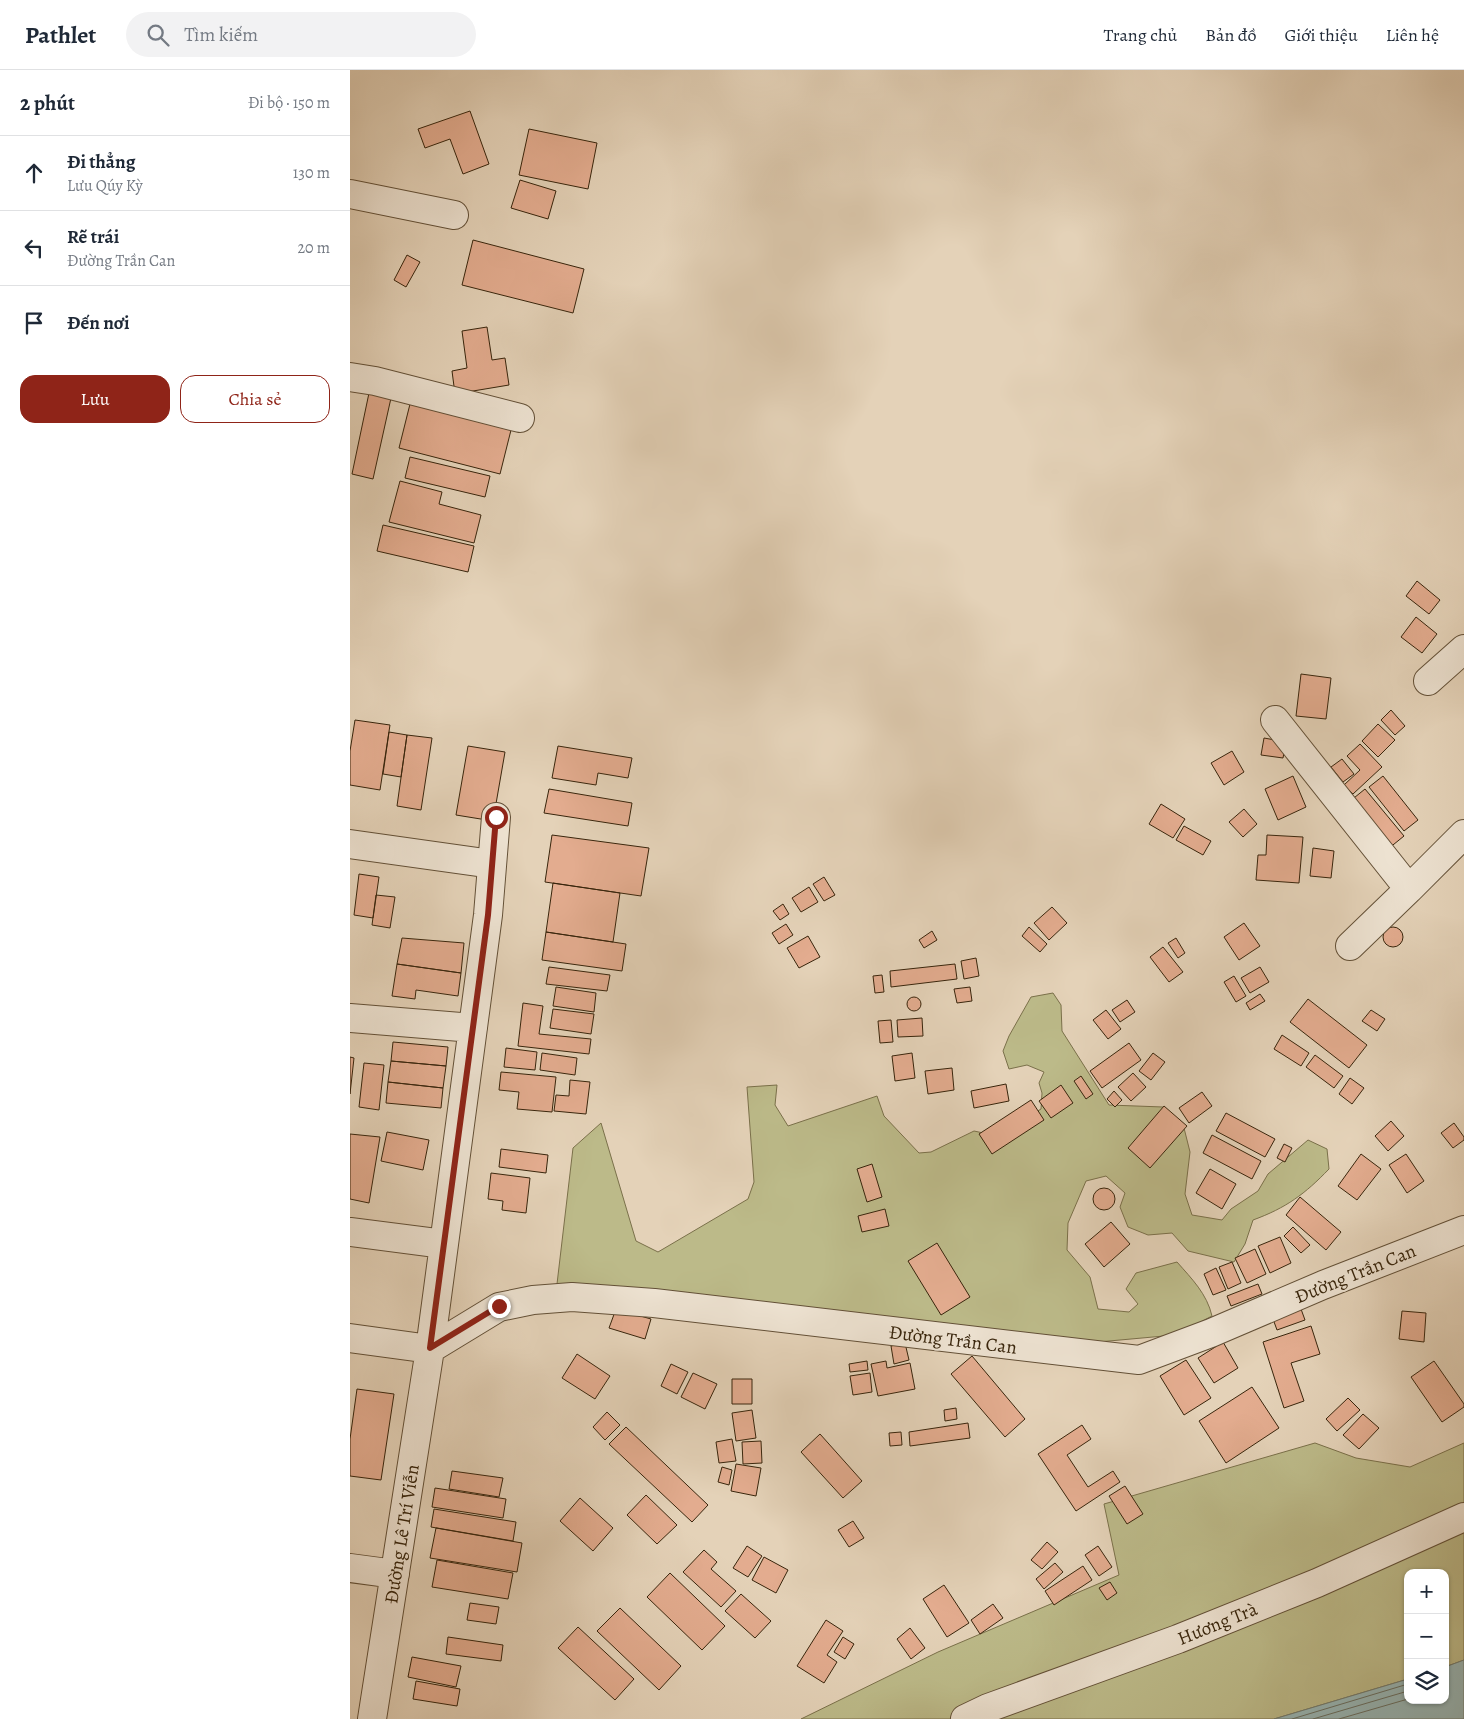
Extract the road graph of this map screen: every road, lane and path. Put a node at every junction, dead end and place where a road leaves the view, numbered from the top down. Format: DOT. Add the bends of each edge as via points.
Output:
graph roads {
  1 [pos="350,194"];
  2 [pos="454,215"];
  3 [pos="350,377"];
  4 [pos="520,418"];
  5 [pos="1464,649"];
  6 [pos="1428,681"];
  7 [pos="1275,720"];
  8 [pos="496,817"];
  9 [pos="1464,834"];
  10 [pos="350,844"];
  11 [pos="492,864"];
  12 [pos="1409,889"];
  13 [pos="1350,946"];
  14 [pos="350,1018"];
  15 [pos="473,1028"];
  16 [pos="1464,1230"];
  17 [pos="350,1232"];
  18 [pos="444,1244"];
  19 [pos="350,1338"];
  20 [pos="430,1348"];
  21 [pos="1464,1517"];
  22 [pos="350,1568"];
  23 [pos="395,1574"];
  24 [pos="372,1719"];
  25 [pos="965,1719"];
  1 -- 2 [label="street"];
  3 -- 4 [label="street"];
  5 -- 6 [label="street"];
  7 -- 12 [label="street"];
  8 -- 11 [label="street, Đường Lê Trí Viễn"];
  9 -- 12 [label="street"];
  10 -- 11 [label="street"];
  11 -- 15 [label="street, Đường Lê Trí Viễn"];
  12 -- 13 [label="street"];
  14 -- 15 [label="street"];
  15 -- 18 [label="street, Đường Lê Trí Viễn"];
  16 -- 20 [label="street, Đường Trần Can" via="1139,1360 572,1297 499,1306"];
  17 -- 18 [label="street"];
  18 -- 20 [label="street, Đường Lê Trí Viễn"];
  19 -- 20 [label="street"];
  20 -- 23 [label="street, Đường Lê Trí Viễn"];
  21 -- 25 [label="street, Hương Trà" via="1317,1583"];
  22 -- 23 [label="street"];
  23 -- 24 [label="street, Đường Lê Trí Viễn"];
}
